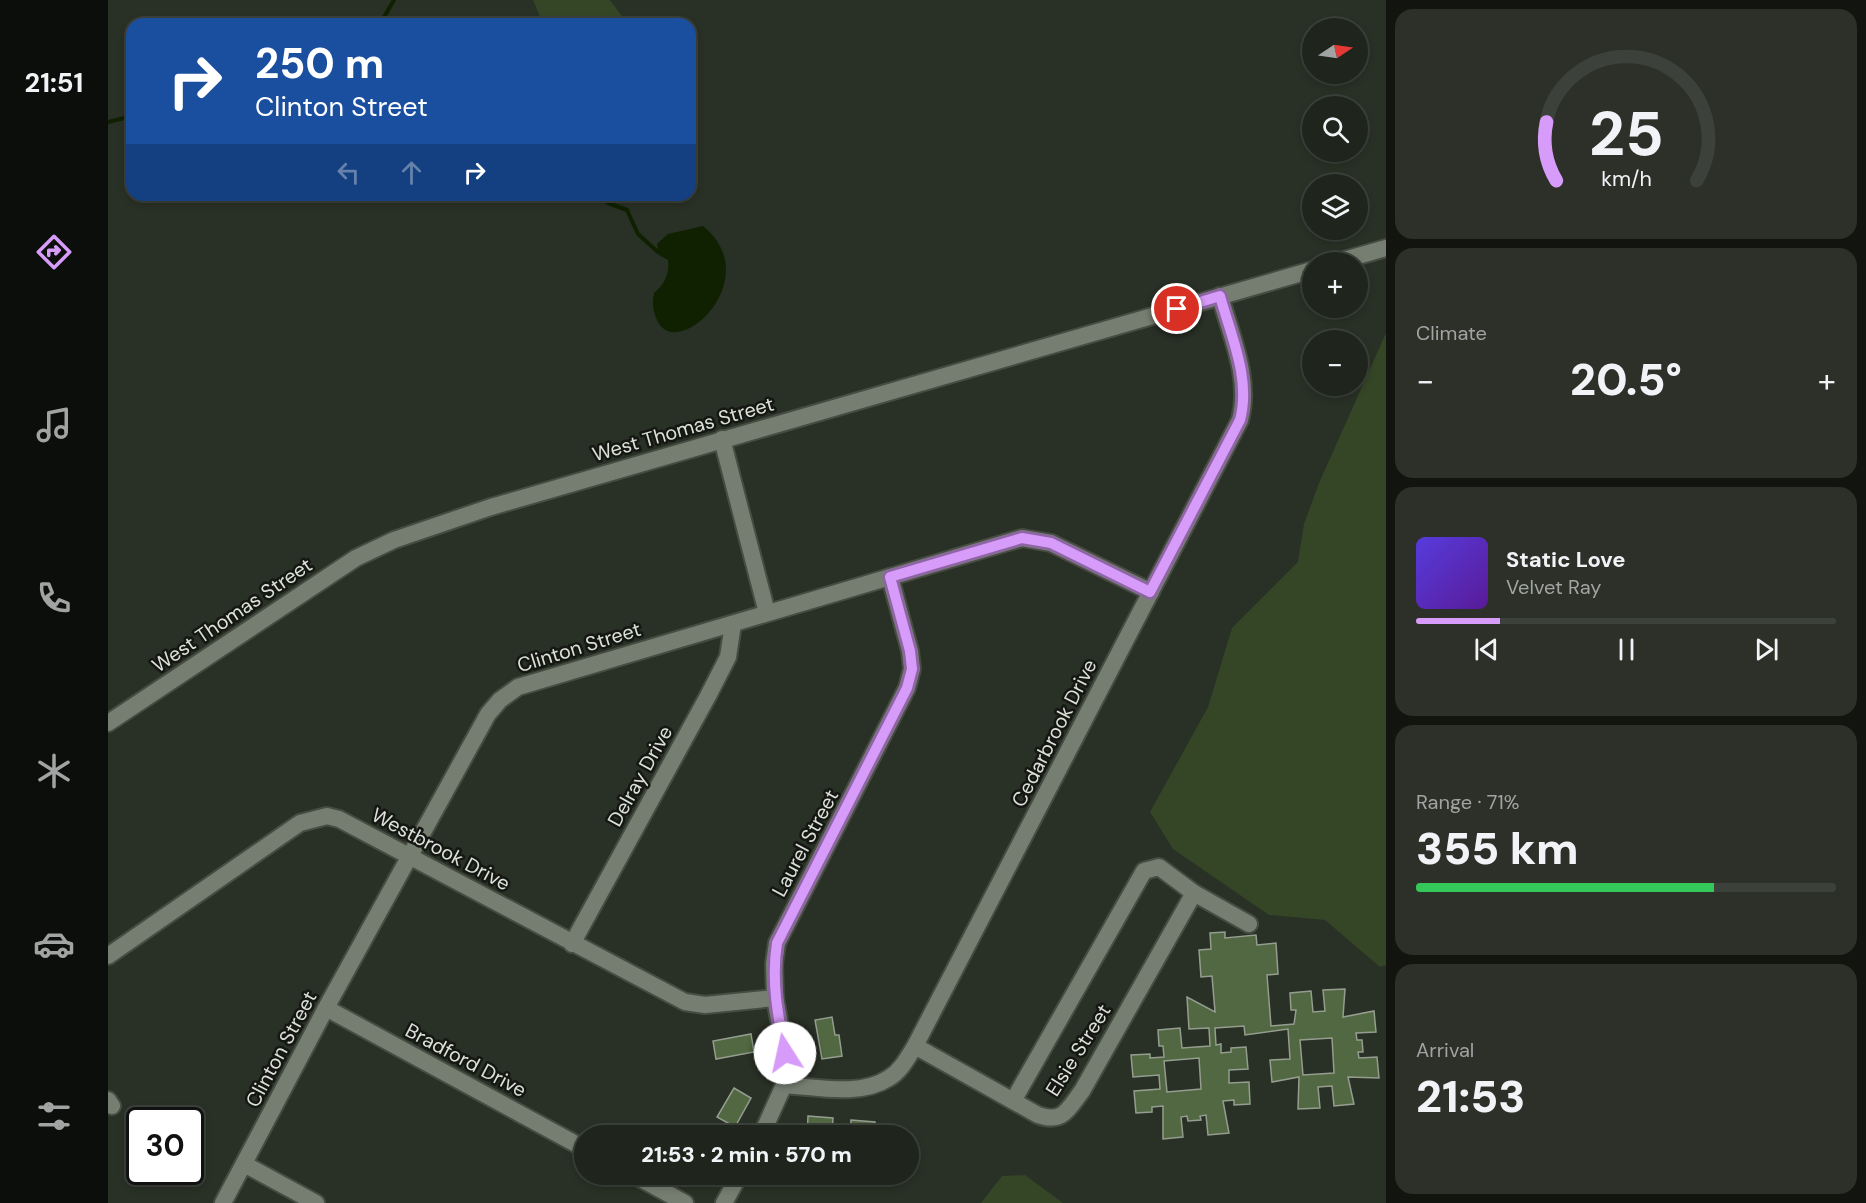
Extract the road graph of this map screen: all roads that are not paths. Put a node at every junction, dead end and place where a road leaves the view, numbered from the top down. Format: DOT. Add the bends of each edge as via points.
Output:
graph roads {
  1 [pos="1386,248"];
  2 [pos="1368,253"];
  3 [pos="1302,273"];
  4 [pos="1220,296"];
  5 [pos="722,439"];
  6 [pos="890,577"];
  7 [pos="1150,592"];
  8 [pos="767,613"];
  9 [pos="734,624"];
  10 [pos="108,723"];
  11 [pos="409,855"];
  12 [pos="1194,893"];
  13 [pos="1249,924"];
  14 [pos="572,944"];
  15 [pos="108,956"];
  16 [pos="775,998"];
  17 [pos="326,1008"];
  18 [pos="915,1046"];
  19 [pos="784,1084"];
  20 [pos="1013,1101"];
  21 [pos="766,1125"];
  22 [pos="574,1143"];
  23 [pos="244,1164"];
  24 [pos="653,1185"];
  25 [pos="734,1185"];
  26 [pos="223,1203"];
  27 [pos="316,1203"];
  28 [pos="685,1203"];
  29 [pos="724,1203"];
  1 -- 2 [label="street"];
  3 -- 4 [label="street, West Thomas Street"];
  4 -- 5 [label="street, West Thomas Street"];
  4 -- 7 [label="street, Cedarbrook Drive" via="1242,372 1245,401 1240,420"];
  5 -- 8 [label="street"];
  5 -- 10 [label="street, West Thomas Street" via="490,507 394,540 356,558"];
  6 -- 7 [label="street, Clinton Street" via="1022,538 1051,543"];
  6 -- 8 [label="street, Clinton Street"];
  6 -- 16 [label="street, Laurel Street" via="910,651 912,669 907,688 783,927 774,964"];
  7 -- 18 [label="street, Cedarbrook Drive"];
  8 -- 9 [label="street, Clinton Street"];
  9 -- 11 [label="street, Clinton Street" via="518,687 500,699"];
  9 -- 14 [label="street, Delray Drive" via="728,657"];
  11 -- 14 [label="street, Westbrook Drive"];
  11 -- 15 [label="street, Westbrook Drive" via="339,819 313,817"];
  11 -- 17 [label="street, Clinton Street"];
  12 -- 13 [label="street"];
  12 -- 20 [label="street, Elsie Street" via="1066,1112 1051,1120"];
  12 -- 20 [label="street" via="1160,867 1144,871"];
  14 -- 16 [label="street, Westbrook Drive" via="685,1002 705,1005"];
  16 -- 19 [label="street, Laurel Street" via="785,1053"];
  17 -- 22 [label="street, Bradford Drive"];
  17 -- 23 [label="street, Clinton Street"];
  18 -- 19 [label="street, Cedarbrook Drive" via="900,1069 882,1082 845,1089"];
  18 -- 20 [label="street, Elsie Street"];
  19 -- 21 [label="street, Laurel Street"];
  23 -- 26 [label="street, Clinton Street"];
  23 -- 27 [label="street"];
  24 -- 28 [label="street"];
  25 -- 29 [label="street"];
}
